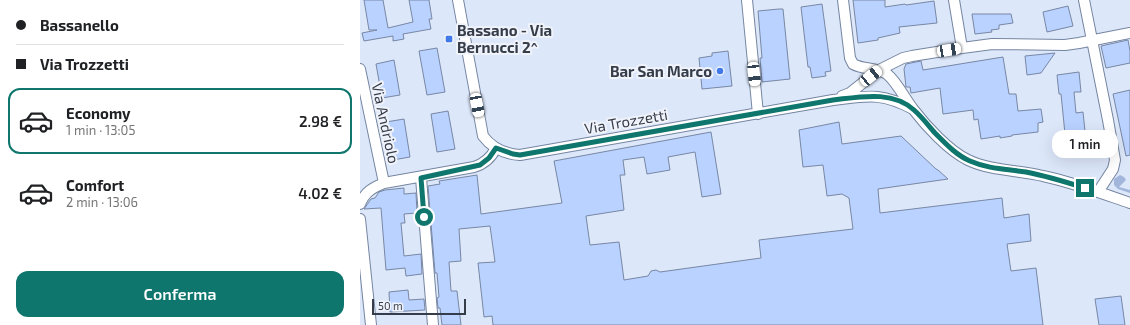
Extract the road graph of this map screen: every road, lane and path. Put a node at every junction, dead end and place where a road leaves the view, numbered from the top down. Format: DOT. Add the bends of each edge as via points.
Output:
graph roads {
  1 [pos="458,0"];
  2 [pos="747,0"];
  3 [pos="843,0"];
  4 [pos="954,0"];
  5 [pos="1084,0"];
  6 [pos="1130,33"];
  7 [pos="1093,41"];
  8 [pos="962,48"];
  9 [pos="360,69"];
  10 [pos="879,70"];
  11 [pos="833,100"];
  12 [pos="913,110"];
  13 [pos="758,114"];
  14 [pos="496,148"];
  15 [pos="421,178"];
  16 [pos="384,183"];
  17 [pos="1098,192"];
  18 [pos="1130,203"];
  19 [pos="360,204"];
  20 [pos="360,219"];
  21 [pos="371,325"];
  22 [pos="433,325"];
  1 -- 14 [label="street" via="482,132 487,141"];
  2 -- 13 [label="street"];
  3 -- 10 [label="street" via="851,61 856,66"];
  4 -- 8 [label="street"];
  5 -- 7 [label="street"];
  6 -- 7 [label="street"];
  7 -- 8 [label="street" via="1065,45 1007,44"];
  7 -- 17 [label="street" via="1115,160"];
  8 -- 10 [label="street" via="908,57"];
  9 -- 16 [label="street, Via Andriolo"];
  10 -- 11 [label="street" via="850,93"];
  10 -- 12 [label="street, Via Trozzetti" via="888,75"];
  11 -- 12 [label="street, Via Trozzetti" via="884,97 898,101"];
  11 -- 13 [label="street, Via Trozzetti"];
  12 -- 17 [label="street, Via Trozzetti" via="942,141 968,160 1059,180"];
  13 -- 14 [label="street, Via Trozzetti" via="520,155"];
  14 -- 15 [label="street" via="480,165"];
  15 -- 16 [label="street"];
  15 -- 22 [label="street"];
  16 -- 19 [label="street" via="368,191"];
  17 -- 18 [label="street, Via Trozzetti"];
  20 -- 21 [label="street"];
}
